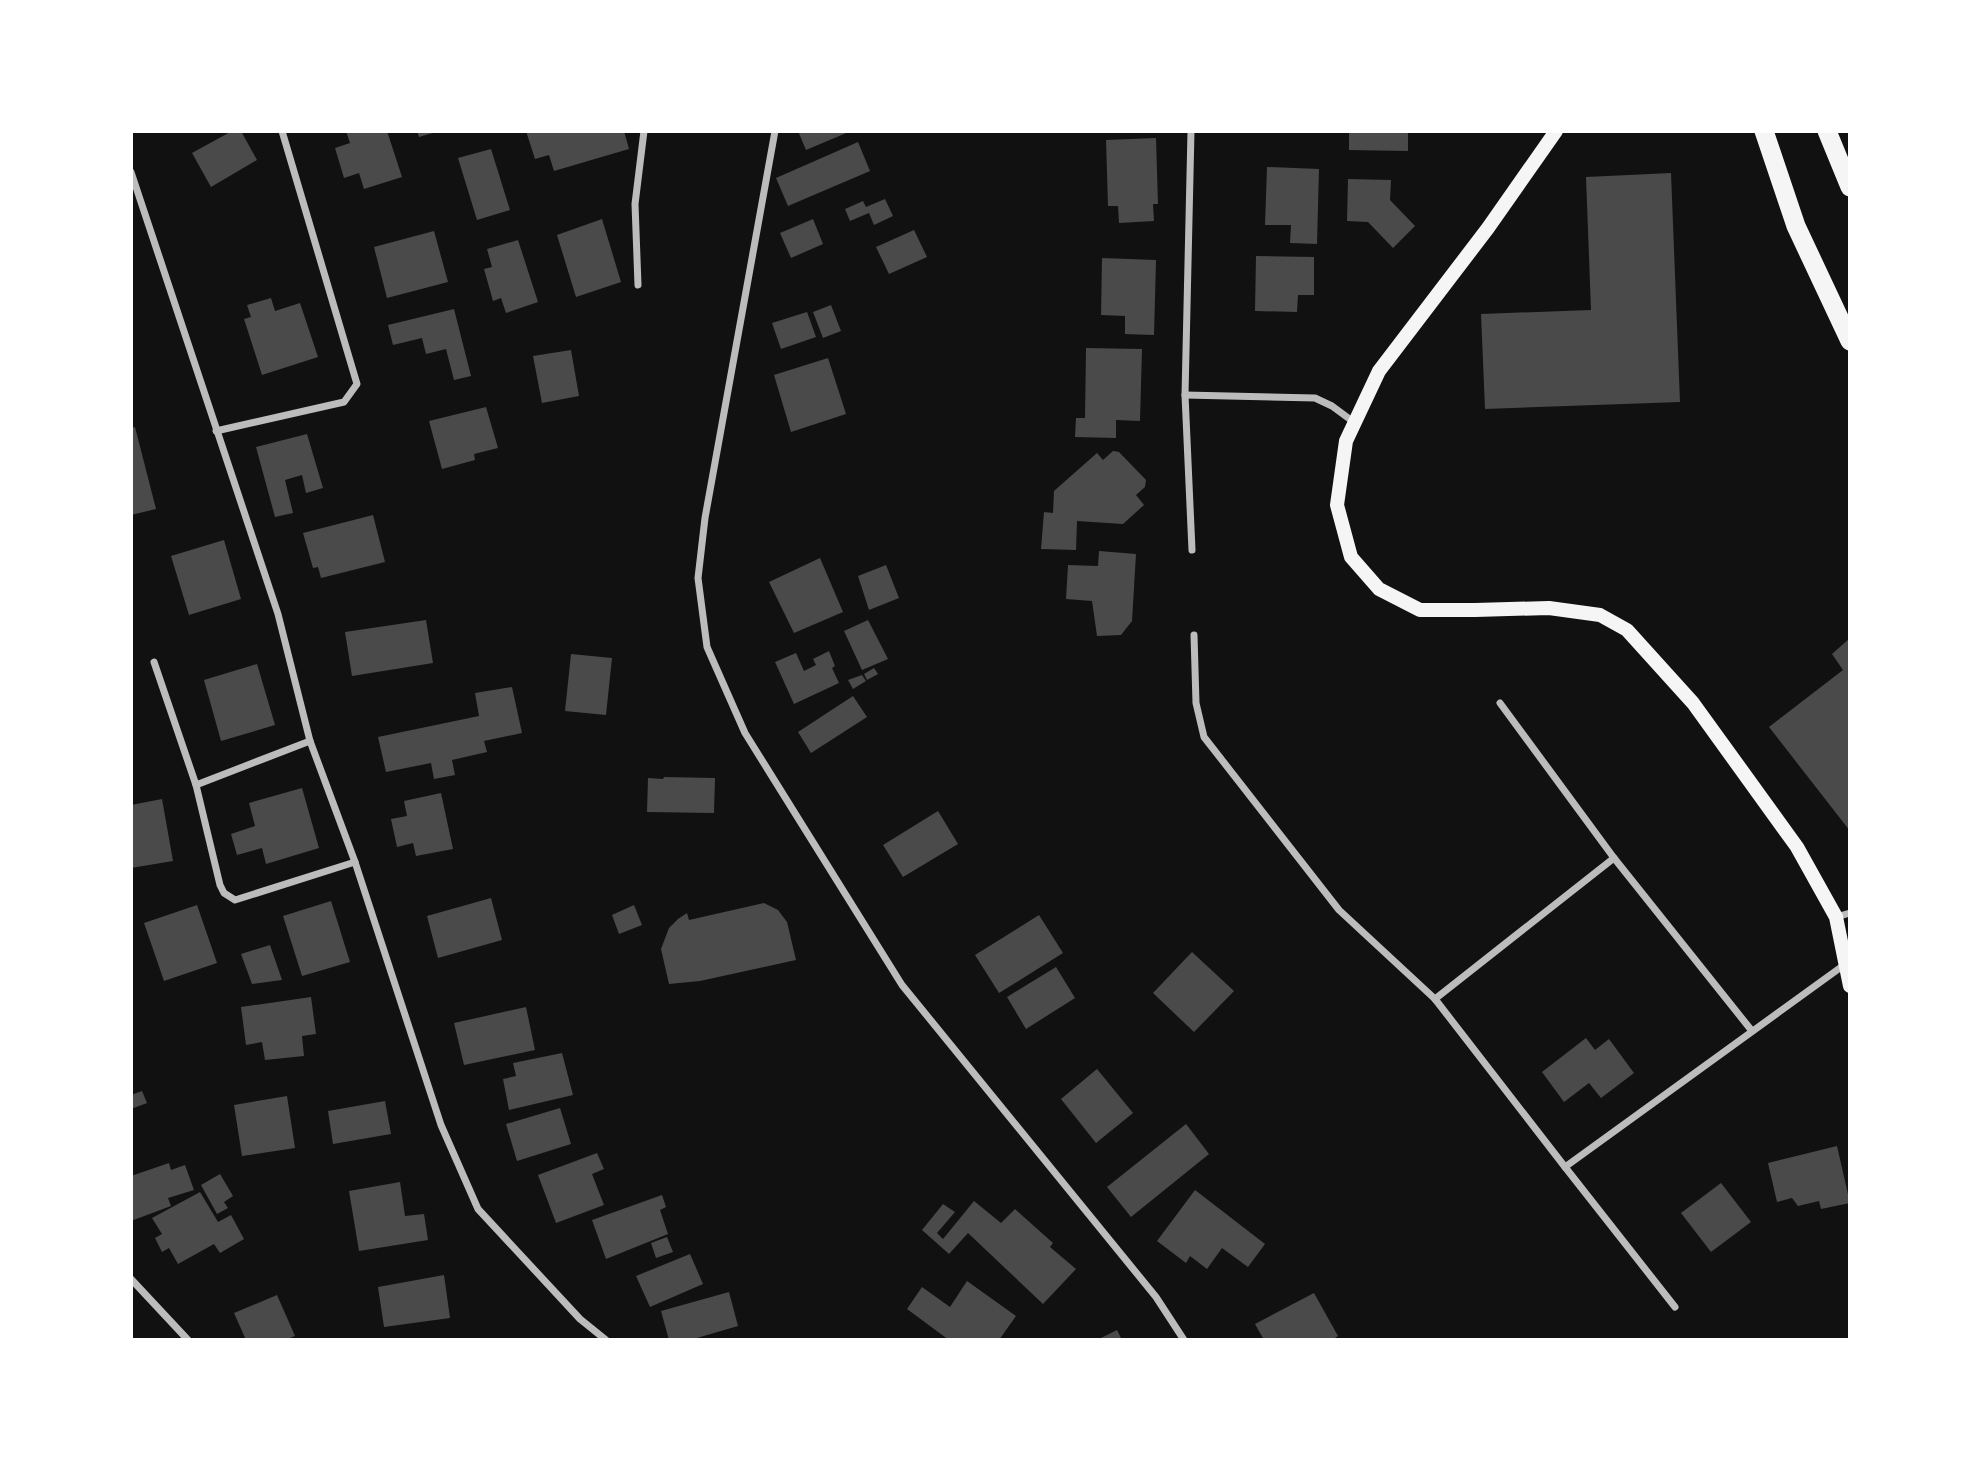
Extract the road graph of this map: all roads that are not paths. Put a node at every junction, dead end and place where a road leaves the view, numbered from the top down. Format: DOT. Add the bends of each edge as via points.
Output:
graph roads {
  1 [pos="282,131"];
  2 [pos="644,131"];
  3 [pos="775,131"];
  4 [pos="1191,131"];
  5 [pos="1556,131"];
  6 [pos="1764,131"];
  7 [pos="1827,131"];
  8 [pos="131,172"];
  9 [pos="1850,187"];
  10 [pos="638,285"];
  11 [pos="1850,341"];
  12 [pos="1185,396"];
  13 [pos="1355,423"];
  14 [pos="216,431"];
  15 [pos="1192,550"];
  16 [pos="1194,635"];
  17 [pos="154,662"];
  18 [pos="1500,703"];
  19 [pos="310,741"];
  20 [pos="195,785"];
  21 [pos="1615,858"];
  22 [pos="355,862"];
  23 [pos="1843,915"];
  24 [pos="1844,965"];
  25 [pos="1850,986"];
  26 [pos="1435,999"];
  27 [pos="1752,1031"];
  28 [pos="1565,1167"];
  29 [pos="131,1279"];
  30 [pos="1675,1307"];
  31 [pos="188,1340"];
  32 [pos="606,1340"];
  33 [pos="1184,1340"];
  1 -- 14 [label="street" via="357,384 344,402"];
  2 -- 10 [label="street" via="635,204"];
  3 -- 33 [label="street" via="705,518 698,578 707,647 745,733 902,985 1156,1297"];
  4 -- 12 [label="street"];
  5 -- 13 [label="main road" via="1379,370"];
  6 -- 11 [label="highway" via="1797,226"];
  7 -- 9 [label="highway"];
  8 -- 14 [label="street"];
  12 -- 13 [label="street" via="1315,398"];
  12 -- 15 [label="street"];
  13 -- 23 [label="main road" via="1346,441 1337,505 1351,557 1379,589 1420,610 1549,608 1600,615 1627,630 1701,714"];
  14 -- 19 [label="street" via="278,614"];
  16 -- 26 [label="street" via="1196,703 1204,737 1339,910"];
  17 -- 20 [label="street"];
  18 -- 21 [label="street"];
  19 -- 20 [label="street"];
  19 -- 22 [label="street"];
  20 -- 22 [label="street" via="220,885 235,900"];
  21 -- 26 [label="street"];
  21 -- 27 [label="street"];
  22 -- 32 [label="street" via="441,1125 478,1209 580,1319"];
  23 -- 24 [label="main road"];
  24 -- 25 [label="main road"];
  24 -- 27 [label="street"];
  26 -- 28 [label="street"];
  27 -- 28 [label="street"];
  28 -- 30 [label="street"];
  29 -- 31 [label="street"];
}
